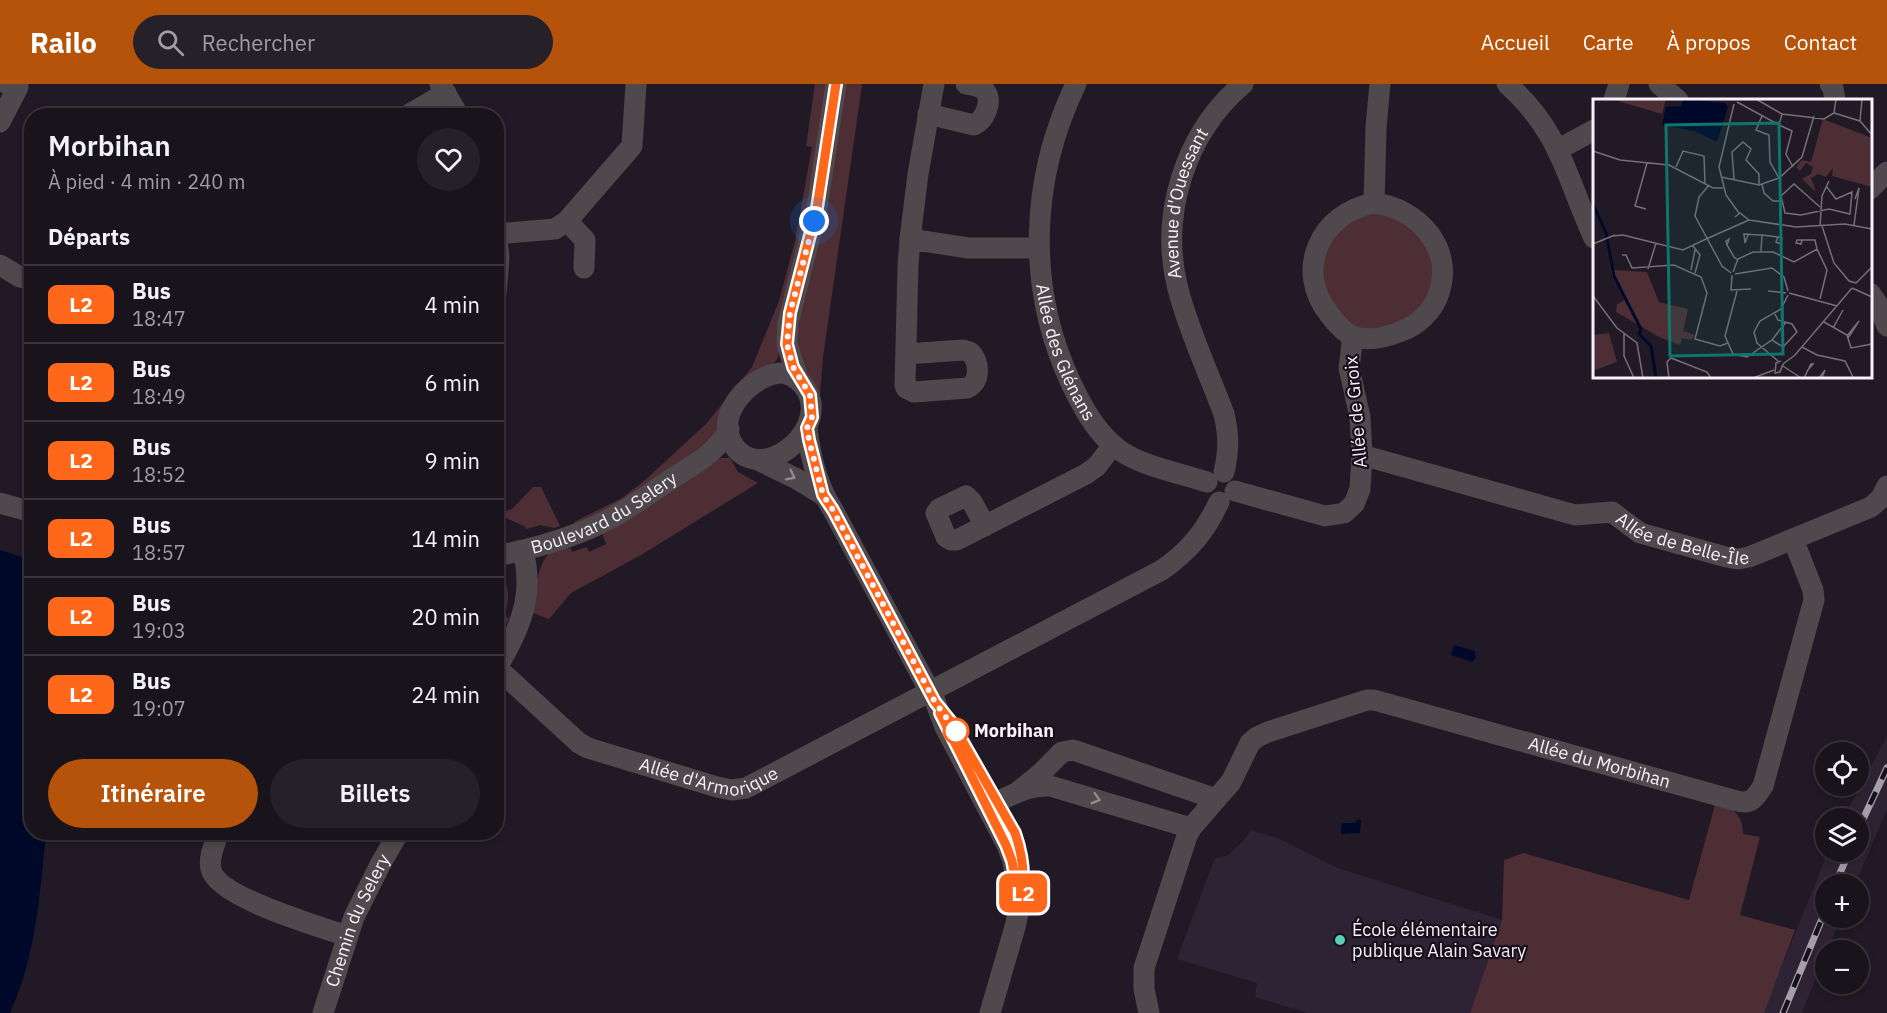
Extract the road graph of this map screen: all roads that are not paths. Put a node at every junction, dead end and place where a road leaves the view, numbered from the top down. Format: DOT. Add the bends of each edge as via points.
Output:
graph roads {
  1 [pos="636,84"];
  2 [pos="837,84"];
  3 [pos="934,84"];
  4 [pos="966,84"];
  5 [pos="1076,84"];
  6 [pos="1242,84"];
  7 [pos="1380,84"];
  8 [pos="1507,84"];
  9 [pos="1619,84"];
  10 [pos="1659,84"];
  11 [pos="1830,84"];
  12 [pos="15,85"];
  13 [pos="443,89"];
  14 [pos="1614,99"];
  15 [pos="1677,99"];
  16 [pos="1835,99"];
  17 [pos="417,108"];
  18 [pos="454,108"];
  19 [pos="928,114"];
  20 [pos="0,122"];
  21 [pos="1593,131"];
  22 [pos="1559,149"];
  23 [pos="1887,172"];
  24 [pos="1872,187"];
  25 [pos="1374,203"];
  26 [pos="567,221"];
  27 [pos="504,233"];
  28 [pos="1593,235"];
  29 [pos="910,239"];
  30 [pos="1038,248"];
  31 [pos="0,265"];
  32 [pos="584,268"];
  33 [pos="24,279"];
  34 [pos="1872,297"];
  35 [pos="1887,326"];
  36 [pos="1353,336"];
  37 [pos="787,344"];
  38 [pos="906,354"];
  39 [pos="772,374"];
  40 [pos="798,379"];
  41 [pos="807,428"];
  42 [pos="729,429"];
  43 [pos="1113,446"];
  44 [pos="1362,455"];
  45 [pos="749,457"];
  46 [pos="706,458"];
  47 [pos="1215,477"];
  48 [pos="1887,486"];
  49 [pos="823,495"];
  50 [pos="1227,496"];
  51 [pos="0,502"];
  52 [pos="24,510"];
  53 [pos="985,526"];
  54 [pos="1793,539"];
  55 [pos="524,551"];
  56 [pos="504,554"];
  57 [pos="504,657"];
  58 [pos="504,675"];
  59 [pos="933,697"];
  60 [pos="1057,758"];
  61 [pos="1058,788"];
  62 [pos="1188,789"];
  63 [pos="1019,791"];
  64 [pos="1216,799"];
  65 [pos="992,804"];
  66 [pos="1182,825"];
  67 [pos="217,840"];
  68 [pos="395,840"];
  69 [pos="347,936"];
  70 [pos="323,1013"];
  71 [pos="990,1013"];
  72 [pos="1149,1013"];
  1 -- 26 [label="street" via="632,146"];
  2 -- 37 [label="street" via="817,208 790,313"];
  3 -- 19 [label="street"];
  4 -- 19 [label="street" via="985,91 987,106 979,123"];
  5 -- 30 [label="street, Allée des Glénans" via="1060,118 1047,163"];
  6 -- 47 [label="street, Avenue d'Ouessant" via="1198,139 1180,182 1172,222 1177,286 1227,427 1228,448"];
  7 -- 25 [label="street"];
  8 -- 22 [label="street" via="1533,111"];
  9 -- 14 [label="street"];
  10 -- 15 [label="street"];
  11 -- 16 [label="street"];
  12 -- 20 [label="street"];
  13 -- 17 [label="street"];
  13 -- 18 [label="street"];
  19 -- 29 [label="street"];
  21 -- 22 [label="street"];
  22 -- 28 [label="street"];
  23 -- 24 [label="street"];
  25 -- 36 [label="street" via="1359,207 1334,223 1314,258 1314,283 1322,306"];
  25 -- 36 [label="street" via="1414,218 1430,234 1440,253 1443,274 1438,297 1426,315 1407,329 1388,336"];
  26 -- 27 [label="street" via="555,229"];
  26 -- 32 [label="street" via="585,240"];
  29 -- 30 [label="street" via="968,248"];
  29 -- 38 [label="street"];
  30 -- 43 [label="street, Allée des Glénans" via="1046,308 1059,354 1083,406"];
  31 -- 33 [label="street"];
  34 -- 35 [label="street"];
  36 -- 44 [label="street, Allée de Groix" via="1349,368 1360,417"];
  37 -- 39 [label="street"];
  37 -- 40 [label="street"];
  39 -- 40 [label="street" via="784,373"];
  39 -- 42 [label="street" via="754,383 740,397 730,414"];
  40 -- 41 [label="street" via="810,395 812,417"];
  41 -- 45 [label="street" via="778,456"];
  41 -- 49 [label="street"];
  42 -- 45 [label="street" via="730,439"];
  42 -- 46 [label="street, Boulevard du Selery"];
  43 -- 47 [label="street, Allée des Glénans" via="1134,459"];
  43 -- 53 [label="street" via="1098,466 1086,474"];
  44 -- 50 [label="street, Allée de Groix" via="1358,497 1339,515 1318,515"];
  44 -- 54 [label="street, Allée de Belle-Île" via="1575,515 1612,512 1641,533 1726,557 1749,557"];
  45 -- 46 [label="street, Boulevard du Selery" via="731,453"];
  45 -- 49 [label="street, one-way"];
  46 -- 55 [label="street, Boulevard du Selery" via="606,521"];
  47 -- 50 [label="street" via="1234,479"];
  48 -- 54 [label="street, Allée de Belle-Île" via="1871,507"];
  49 -- 59 [label="street"];
  50 -- 59 [label="street" via="1184,555"];
  51 -- 52 [label="street"];
  54 -- 64 [label="street, Allée du Morbihan" via="1813,590 1813,605 1763,786 1751,801 1737,801 1370,699 1257,736 1246,748 1231,782"];
  55 -- 56 [label="street, Boulevard du Selery"];
  55 -- 57 [label="street" via="525,610"];
  58 -- 59 [label="street, Allée d'Armorique" via="579,743 598,752 732,790 753,786"];
  59 -- 65 [label="street" via="945,727"];
  60 -- 61 [label="street" via="1054,778"];
  60 -- 62 [label="street" via="1073,750"];
  60 -- 63 [label="street"];
  61 -- 63 [label="street" via="1037,786"];
  61 -- 66 [label="street, one-way"];
  62 -- 64 [label="street"];
  62 -- 66 [label="street, Allée du Morbihan" via="1188,812 1179,820"];
  63 -- 65 [label="street"];
  64 -- 66 [label="street, Allée du Morbihan"];
  65 -- 71 [label="street" via="1012,861 1020,903"];
  66 -- 72 [label="street, Allée du Morbihan" via="1187,836 1144,968"];
  67 -- 69 [label="street" via="210,862 219,883 250,902"];
  68 -- 69 [label="street, Chemin du Selery"];
  69 -- 70 [label="street, Chemin du Selery"];
}
